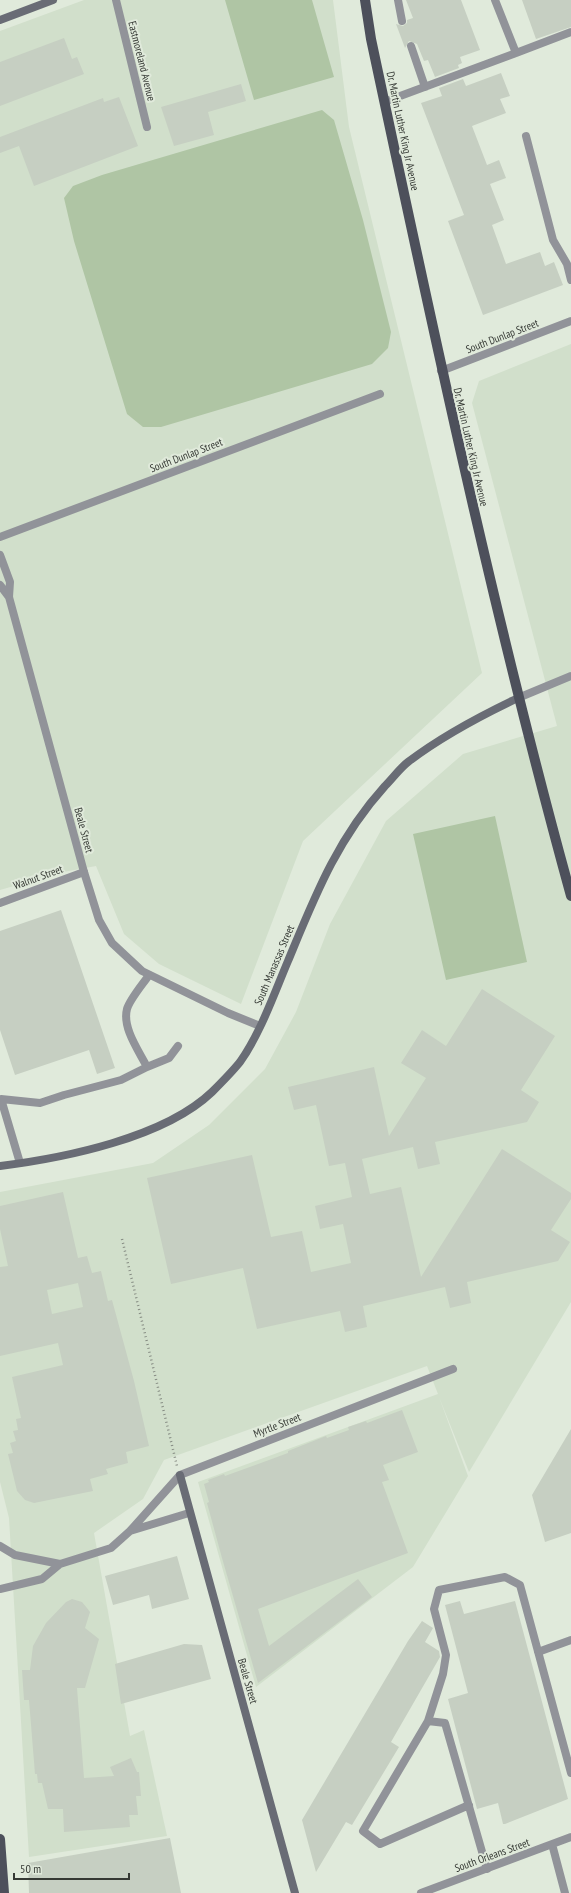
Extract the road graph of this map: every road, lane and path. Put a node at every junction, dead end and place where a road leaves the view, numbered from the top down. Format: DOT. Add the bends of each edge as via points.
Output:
graph roads {
  1 [pos="53,0"];
  2 [pos="116,0"];
  3 [pos="364,0"];
  4 [pos="398,0"];
  5 [pos="495,0"];
  6 [pos="0,20"];
  7 [pos="402,21"];
  8 [pos="571,32"];
  9 [pos="411,46"];
  10 [pos="516,53"];
  11 [pos="425,87"];
  12 [pos="384,102"];
  13 [pos="148,127"];
  14 [pos="526,136"];
  15 [pos="571,280"];
  16 [pos="571,321"];
  17 [pos="441,371"];
  18 [pos="380,394"];
  19 [pos="0,537"];
  20 [pos="0,556"];
  21 [pos="0,585"];
  22 [pos="9,597"];
  23 [pos="571,676"];
  24 [pos="518,698"];
  25 [pos="84,872"];
  26 [pos="571,896"];
  27 [pos="0,903"];
  28 [pos="149,975"];
  29 [pos="260,1026"];
  30 [pos="178,1046"];
  31 [pos="147,1067"];
  32 [pos="0,1099"];
  33 [pos="20,1163"];
  34 [pos="0,1166"];
  35 [pos="122,1239"];
  36 [pos="452,1369"];
  37 [pos="180,1475"];
  38 [pos="189,1513"];
  39 [pos="130,1531"];
  40 [pos="0,1546"];
  41 [pos="60,1564"];
  42 [pos="0,1589"];
  43 [pos="571,1640"];
  44 [pos="538,1652"];
  45 [pos="428,1722"];
  46 [pos="571,1773"];
  47 [pos="469,1805"];
  48 [pos="571,1837"];
  49 [pos="0,1839"];
  50 [pos="552,1844"];
  51 [pos="487,1869"];
  52 [pos="4,1893"];
  53 [pos="295,1893"];
  54 [pos="421,1893"];
  55 [pos="565,1893"];
  1 -- 6 [label="street"];
  2 -- 13 [label="street, Eastmoreland Avenue"];
  3 -- 12 [label="main road, Dr. Martin Luther King Jr Avenue"];
  4 -- 7 [label="street"];
  5 -- 10 [label="street"];
  8 -- 10 [label="street"];
  9 -- 11 [label="street"];
  10 -- 11 [label="street"];
  11 -- 12 [label="street"];
  12 -- 17 [label="main road, Dr. Martin Luther King Jr Avenue"];
  14 -- 15 [label="street" via="553,240 567,264"];
  16 -- 17 [label="street, South Dunlap Street"];
  17 -- 24 [label="main road, Dr. Martin Luther King Jr Avenue"];
  18 -- 19 [label="street, South Dunlap Street"];
  20 -- 22 [label="street, Beale Street" via="10,582"];
  21 -- 22 [label="street"];
  22 -- 25 [label="street, Beale Street"];
  23 -- 24 [label="street"];
  24 -- 26 [label="main road, Dr. Martin Luther King Jr Avenue"];
  24 -- 29 [label="street, South Manassas Street" via="437,742 407,763 351,828 327,870"];
  25 -- 27 [label="street, Walnut Street"];
  25 -- 28 [label="street, Beale Street" via="99,920 112,943"];
  28 -- 29 [label="street, Beale Street"];
  28 -- 31 [label="street" via="127,1008 126,1019"];
  29 -- 33 [label="street, South Manassas Street" via="240,1062 211,1093 182,1115 148,1130 95,1147"];
  30 -- 31 [label="street" via="169,1058"];
  31 -- 32 [label="street" via="120,1080 40,1103"];
  32 -- 33 [label="street"];
  33 -- 34 [label="street, South Manassas Street"];
  35 -- 37 [label="path"];
  36 -- 37 [label="street, Myrtle Street"];
  37 -- 38 [label="street, Beale Street"];
  37 -- 39 [label="street, Myrtle Street"];
  38 -- 39 [label="street, Myrtle Street"];
  38 -- 53 [label="street, Beale Street"];
  39 -- 41 [label="street, Myrtle Street" via="112,1548"];
  40 -- 41 [label="street, Myrtle Street" via="15,1555"];
  41 -- 42 [label="street, Myrtle Street" via="42,1579"];
  43 -- 44 [label="street"];
  44 -- 45 [label="street" via="520,1585 505,1577 439,1590 434,1609 446,1655 443,1674"];
  44 -- 46 [label="street"];
  45 -- 47 [label="street" via="445,1723"];
  45 -- 47 [label="street" via="363,1831 380,1844"];
  47 -- 51 [label="street"];
  48 -- 50 [label="street, South Orleans Street"];
  49 -- 52 [label="main road"];
  50 -- 51 [label="street, South Orleans Street"];
  50 -- 55 [label="street"];
  51 -- 54 [label="street, South Orleans Street"];
}
